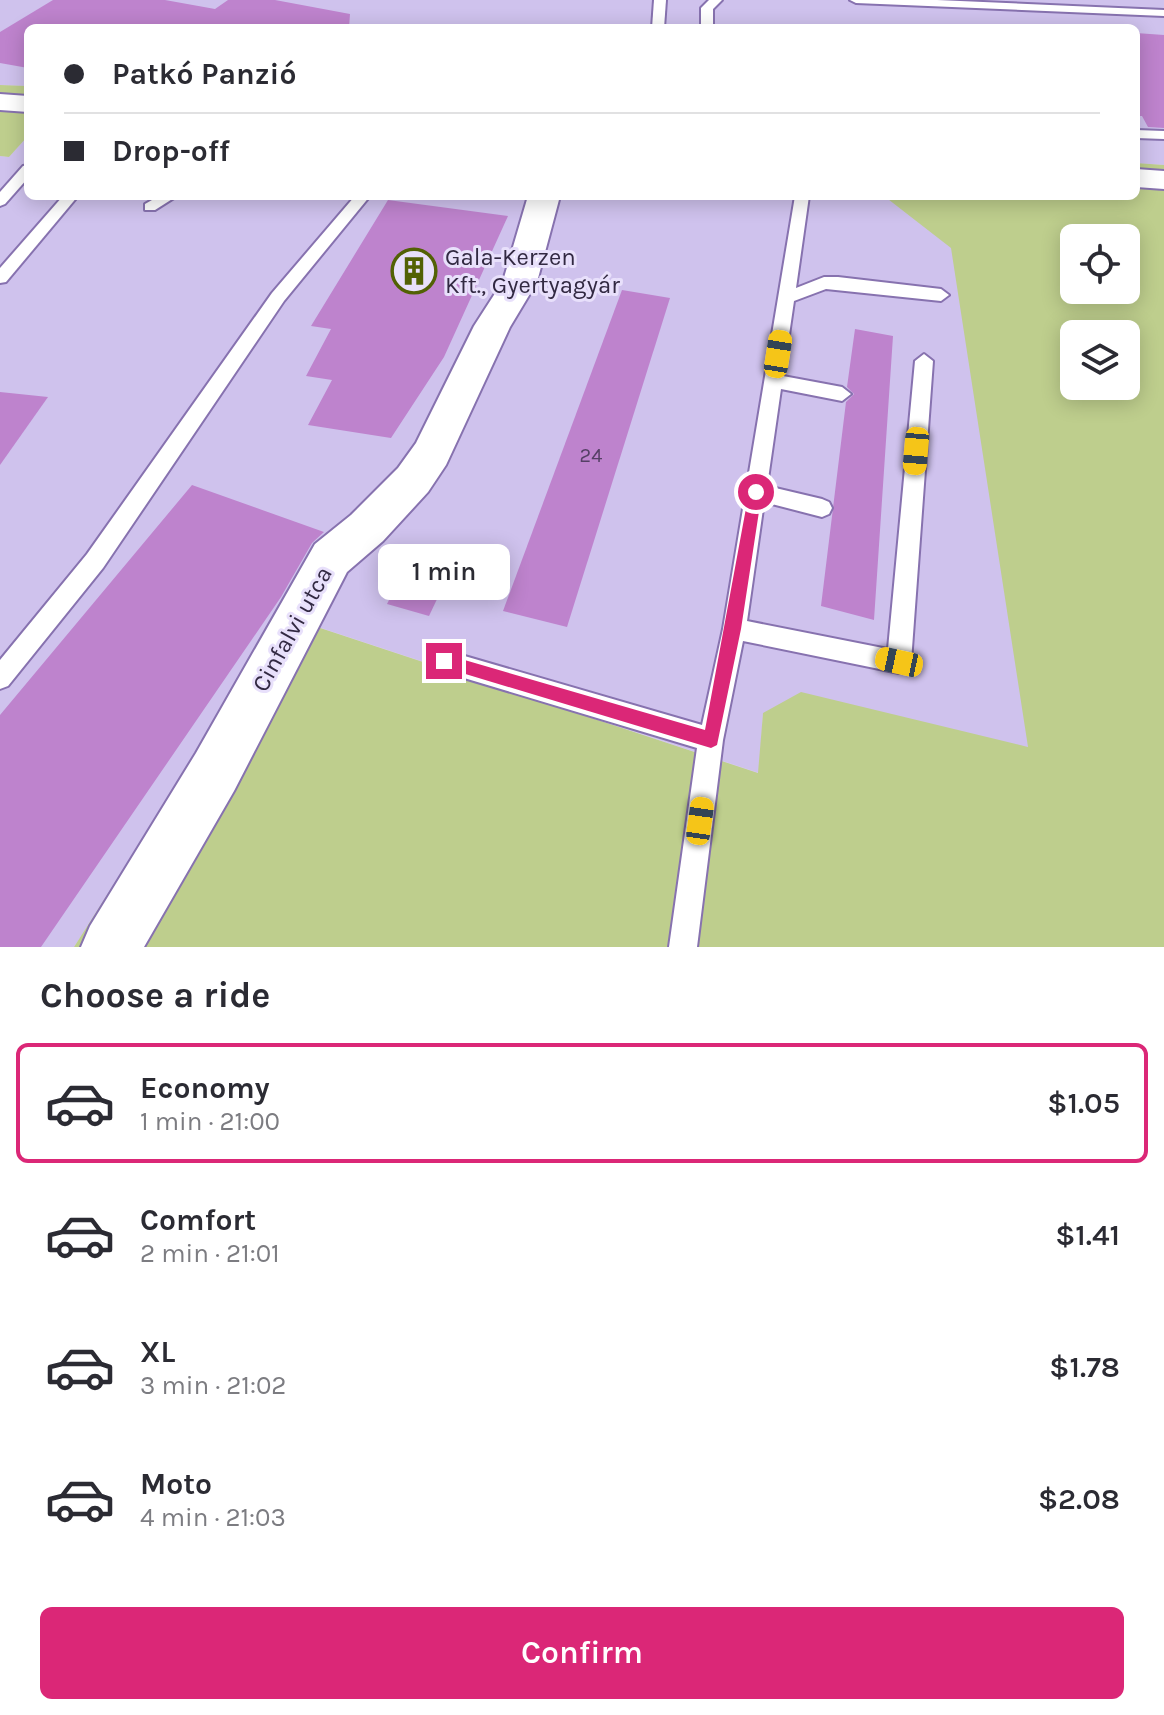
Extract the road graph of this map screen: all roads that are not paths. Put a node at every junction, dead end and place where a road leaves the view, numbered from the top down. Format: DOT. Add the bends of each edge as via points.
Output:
graph roads {
  1 [pos="660,0"];
  2 [pos="716,0"];
  3 [pos="856,0"];
  4 [pos="1164,13"];
  5 [pos="658,24"];
  6 [pos="707,24"];
  7 [pos="0,102"];
  8 [pos="24,104"];
  9 [pos="1140,134"];
  10 [pos="1164,135"];
  11 [pos="24,174"];
  12 [pos="1140,178"];
  13 [pos="1164,180"];
  14 [pos="68,200"];
  15 [pos="163,200"];
  16 [pos="360,200"];
  17 [pos="543,200"];
  18 [pos="801,200"];
  19 [pos="0,201"];
  20 [pos="150,207"];
  21 [pos="0,278"];
  22 [pos="941,295"];
  23 [pos="786,298"];
  24 [pos="924,361"];
  25 [pos="774,381"];
  26 [pos="842,394"];
  27 [pos="756,492"];
  28 [pos="822,508"];
  29 [pos="734,629"];
  30 [pos="444,661"];
  31 [pos="0,678"];
  32 [pos="711,740"];
  33 [pos="111,947"];
  34 [pos="683,947"];
  1 -- 5 [label="lane"];
  2 -- 6 [label="lane" via="707,8"];
  3 -- 4 [label="lane"];
  7 -- 8 [label="street"];
  9 -- 10 [label="lane"];
  11 -- 19 [label="lane"];
  12 -- 13 [label="street"];
  14 -- 21 [label="lane"];
  15 -- 20 [label="lane"];
  16 -- 31 [label="lane" via="278,297 95,561"];
  17 -- 33 [label="street, Cinfalvi utca" via="520,282 492,326 431,453 413,480 331,558 215,772"];
  18 -- 23 [label="lane"];
  22 -- 23 [label="lane" via="824,283"];
  23 -- 25 [label="lane"];
  24 -- 29 [label="lane" via="899,662"];
  25 -- 26 [label="lane"];
  25 -- 27 [label="lane"];
  27 -- 28 [label="lane"];
  27 -- 29 [label="lane"];
  29 -- 32 [label="lane"];
  30 -- 32 [label="lane"];
  32 -- 34 [label="lane"];
}
